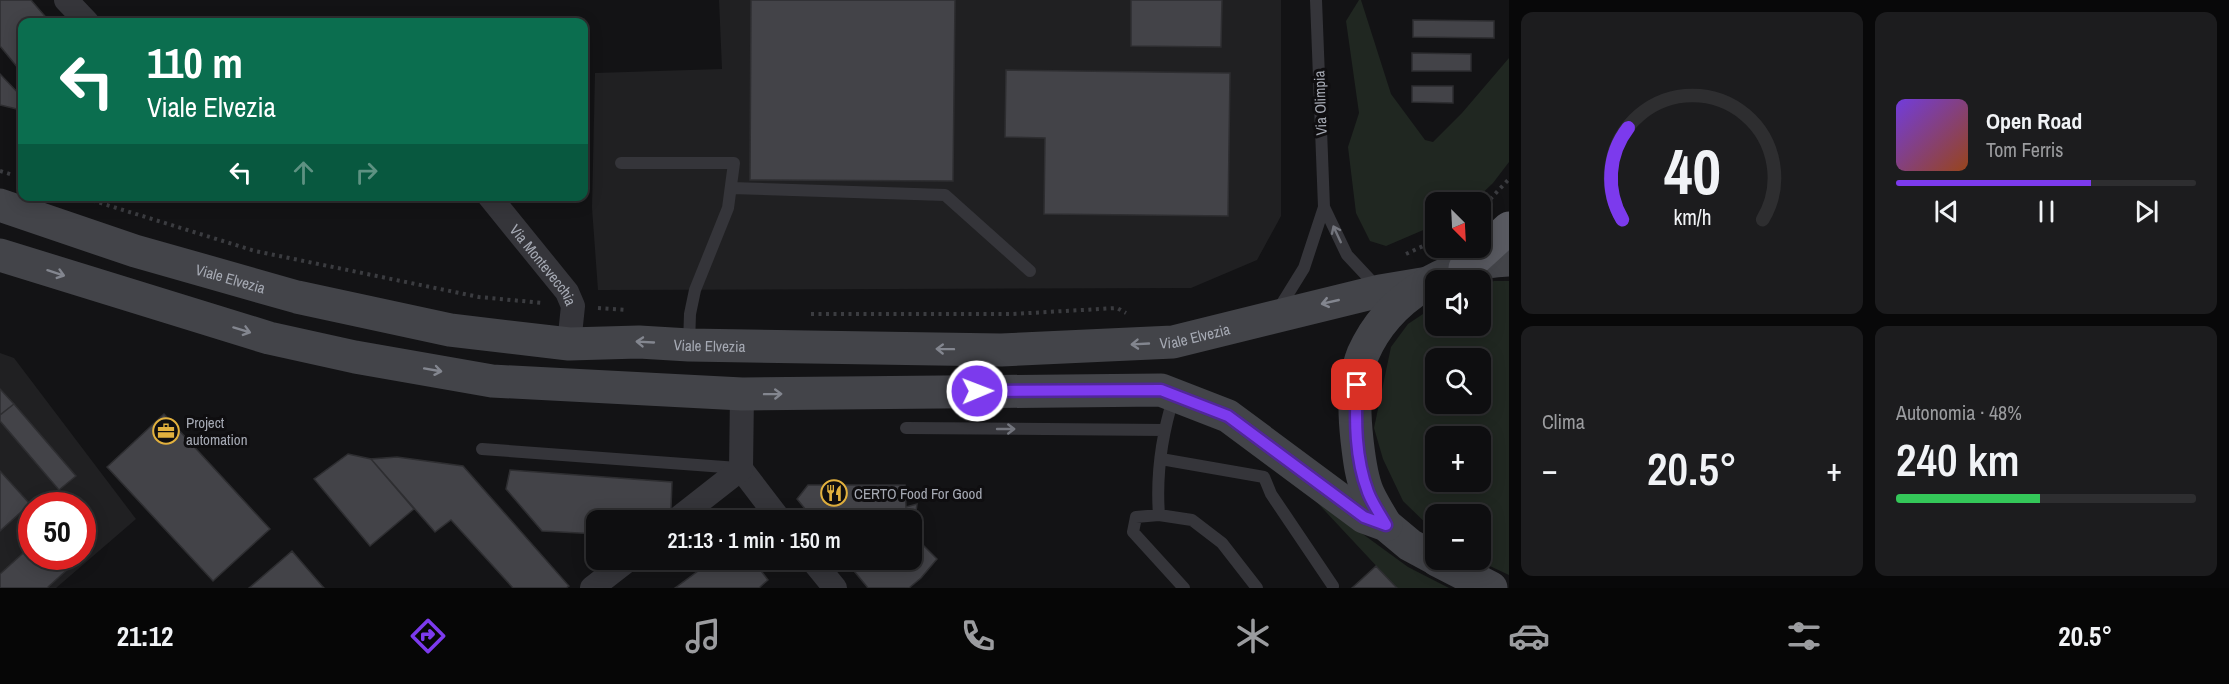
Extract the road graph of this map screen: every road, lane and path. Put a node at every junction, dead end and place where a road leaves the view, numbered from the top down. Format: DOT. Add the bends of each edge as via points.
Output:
graph roads {
  1 [pos="66,0"];
  2 [pos="1316,0"];
  3 [pos="83,18"];
  4 [pos="621,163"];
  5 [pos="1509,179"];
  6 [pos="731,188"];
  7 [pos="1491,198"];
  8 [pos="94,201"];
  9 [pos="493,201"];
  10 [pos="0,205"];
  11 [pos="1324,207"];
  12 [pos="1509,228"];
  13 [pos="0,255"];
  14 [pos="1509,260"];
  15 [pos="1466,268"];
  16 [pos="1461,270"];
  17 [pos="1030,271"];
  18 [pos="1425,284"];
  19 [pos="1425,285"];
  20 [pos="1380,291"];
  21 [pos="573,306"];
  22 [pos="632,310"];
  23 [pos="1126,314"];
  24 [pos="802,315"];
  25 [pos="1274,316"];
  26 [pos="569,344"];
  27 [pos="689,345"];
  28 [pos="742,394"];
  29 [pos="1174,395"];
  30 [pos="906,428"];
  31 [pos="1164,430"];
  32 [pos="482,449"];
  33 [pos="1161,459"];
  34 [pos="741,469"];
  35 [pos="689,510"];
  36 [pos="772,510"];
  37 [pos="1158,515"];
  38 [pos="1386,525"];
  39 [pos="1425,553"];
  40 [pos="615,570"];
  41 [pos="820,570"];
  42 [pos="1457,570"];
  43 [pos="1334,586"];
  44 [pos="592,588"];
  45 [pos="835,588"];
  46 [pos="1184,588"];
  47 [pos="1257,588"];
  48 [pos="1491,588"];
  1 -- 3 [label="street"];
  2 -- 11 [label="lane, Via Olimpia"];
  4 -- 6 [label="lane" via="734,162"];
  5 -- 7 [label="path"];
  6 -- 17 [label="lane" via="945,195"];
  6 -- 27 [label="lane" via="728,208 695,290"];
  8 -- 21 [label="path" via="255,251 479,297"];
  9 -- 21 [label="street, Via Montevecchia" via="567,292"];
  10 -- 26 [label="main road, Viale Elvezia" via="135,251 297,297 450,330"];
  20 -- 11 [label="lane, Via Olimpia, one-way" via="1347,255"];
  11 -- 25 [label="lane, Via Olimpia" via="1304,268"];
  12 -- 15 [label="highway"];
  13 -- 28 [label="main road, Viale Elvezia, one-way" via="269,338 355,357 492,381"];
  14 -- 15 [label="main road, Viale Elvezia"];
  15 -- 16 [label="main road, Viale Elvezia"];
  18 -- 20 [label="main road, Viale Elvezia"];
  19 -- 38 [label="main road, Viale Elvezia" via="1402,300 1378,327 1363,355 1357,385 1355,421 1360,460 1368,492"];
  20 -- 25 [label="main road, Viale Elvezia, one-way"];
  21 -- 22 [label="path"];
  21 -- 26 [label="street, Via Montevecchia"];
  23 -- 24 [label="path" via="1117,308 1012,314"];
  25 -- 27 [label="main road, Viale Elvezia, one-way" via="1173,342 1001,350"];
  27 -- 26 [label="main road, Viale Elvezia, one-way"];
  28 -- 29 [label="main road, Viale Elvezia, one-way" via="1161,390"];
  28 -- 34 [label="street"];
  29 -- 31 [label="lane"];
  29 -- 38 [label="main road, Viale Elvezia" via="1228,416 1364,517"];
  30 -- 31 [label="lane, one-way"];
  31 -- 33 [label="lane"];
  32 -- 34 [label="lane"];
  33 -- 37 [label="lane"];
  33 -- 43 [label="lane" via="1264,477 1271,494"];
  34 -- 35 [label="street"];
  34 -- 36 [label="street"];
  37 -- 46 [label="lane" via="1136,517 1133,532"];
  37 -- 47 [label="lane" via="1192,520 1221,543"];
  38 -- 39 [label="main road, Viale Elvezia"];
  40 -- 44 [label="street"];
  41 -- 45 [label="street"];
  42 -- 48 [label="main road, Viale Elvezia"];
}
